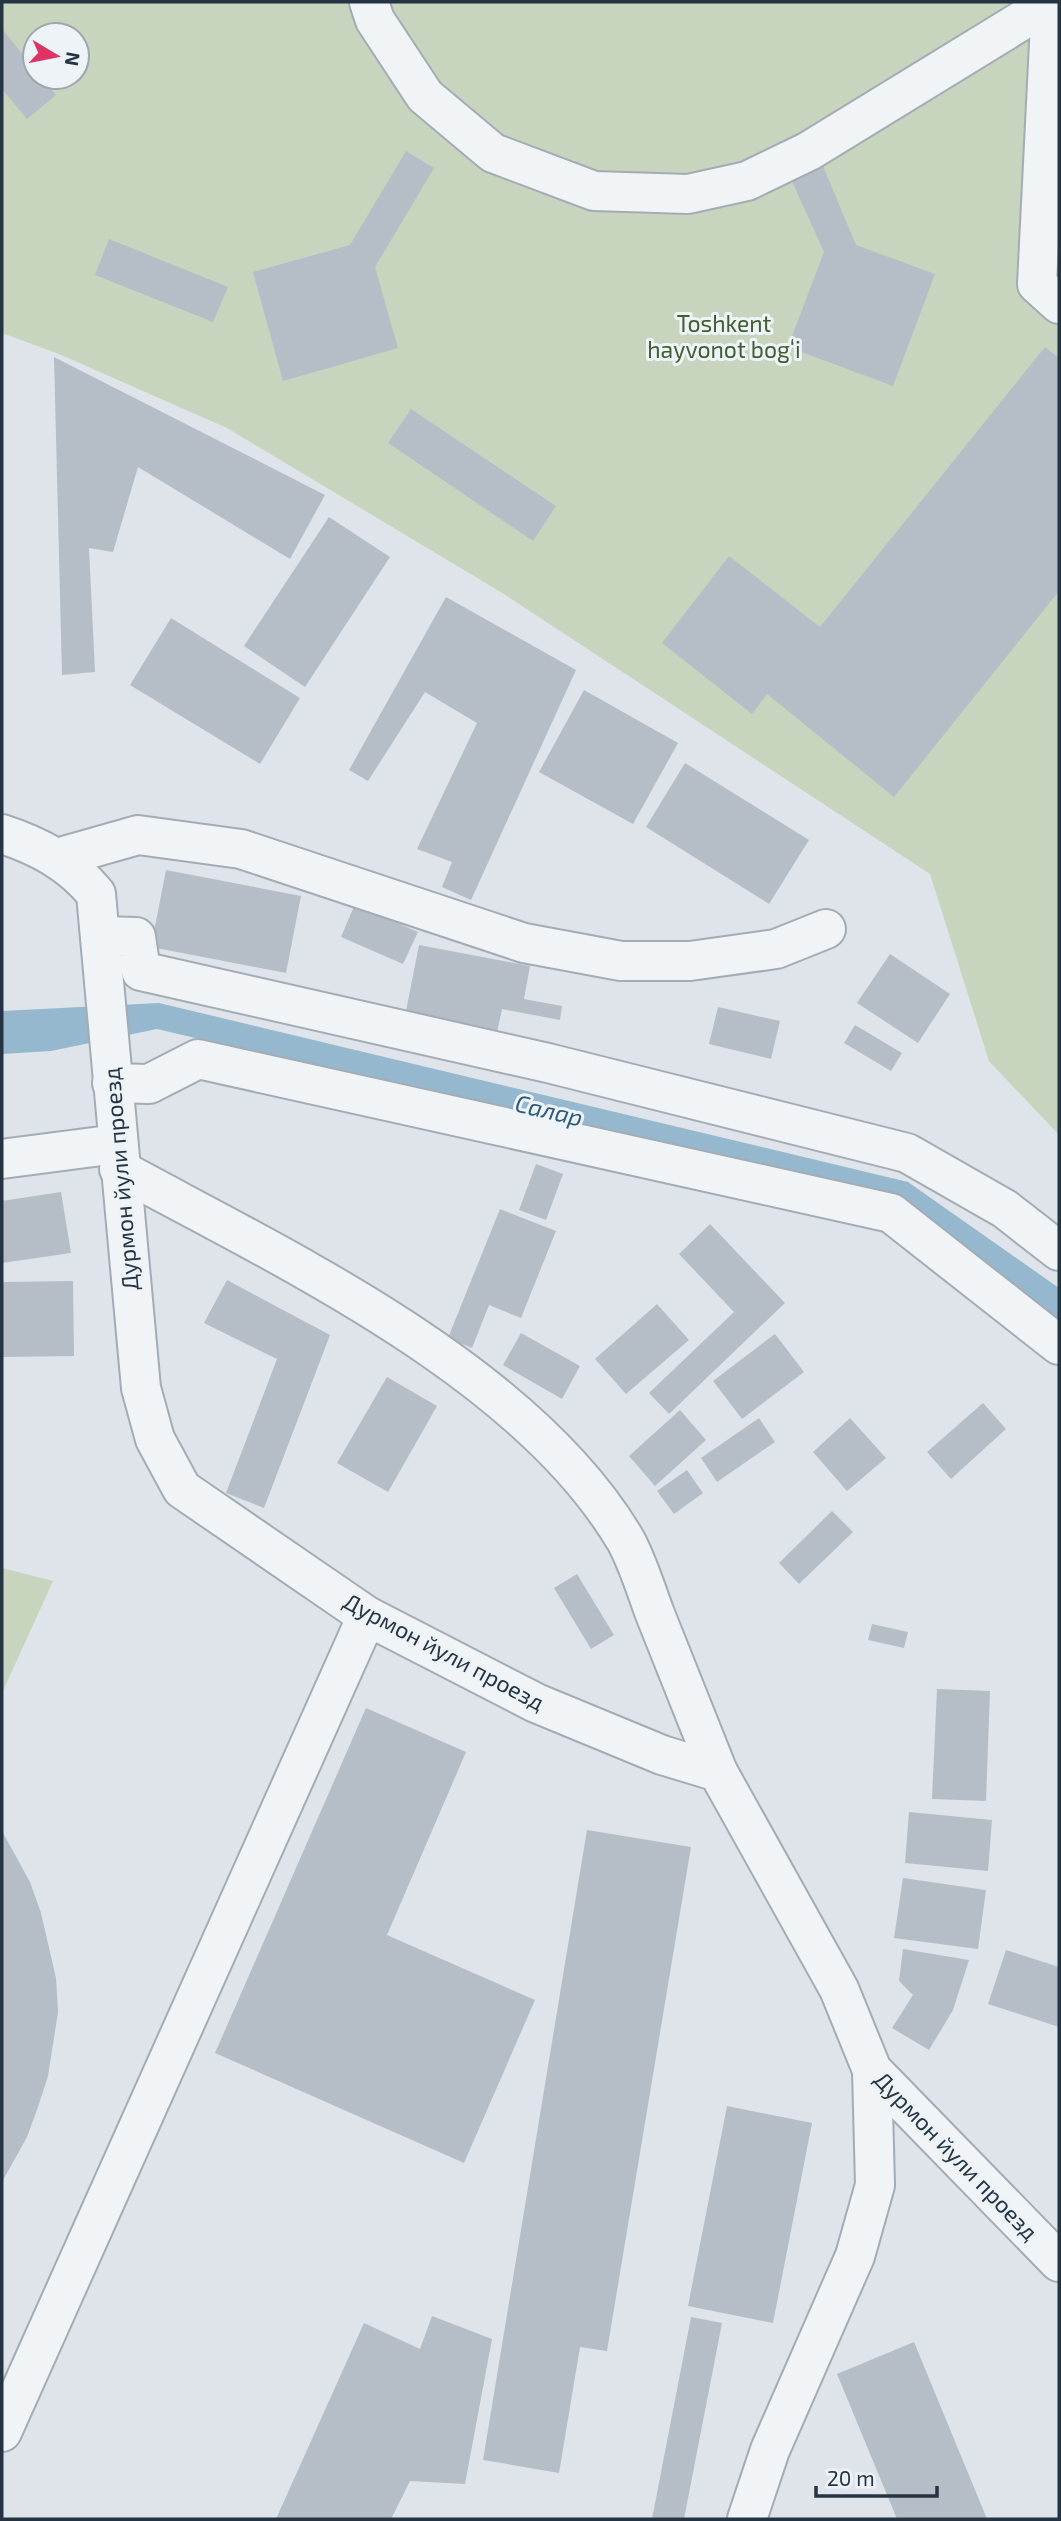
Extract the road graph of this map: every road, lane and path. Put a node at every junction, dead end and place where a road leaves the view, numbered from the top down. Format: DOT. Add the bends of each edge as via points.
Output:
graph roads {
  1 [pos="369,2"];
  2 [pos="1051,2"];
  3 [pos="1059,304"];
  4 [pos="2,834"];
  5 [pos="57,858"];
  6 [pos="825,929"];
  7 [pos="100,936"];
  8 [pos="111,1070"];
  9 [pos="118,1156"];
  10 [pos="2,1159"];
  11 [pos="1059,1251"];
  12 [pos="1059,1345"];
  13 [pos="368,1616"];
  14 [pos="718,1772"];
  15 [pos="872,2070"];
  16 [pos="1059,2262"];
  17 [pos="2,2432"];
  18 [pos="747,2519"];
  1 -- 2 [label="street" via="375,20 425,96 493,153 594,191 688,194 747,181 810,151"];
  2 -- 3 [label="street" via="1037,284"];
  4 -- 5 [label="street, Дурмон йули проезд"];
  5 -- 6 [label="street" via="138,835 240,849 524,943 621,961 690,961 776,949"];
  5 -- 7 [label="street, Дурмон йули проезд" via="80,874 96,894"];
  7 -- 8 [label="street, Дурмон йули проезд"];
  7 -- 11 [label="street" via="136,937 141,971 548,1063 907,1153 1005,1209"];
  8 -- 9 [label="street, Дурмон йули проезд"];
  8 -- 12 [label="street" via="149,1084 198,1059 891,1213"];
  9 -- 10 [label="street"];
  9 -- 13 [label="street, Дурмон йули проезд" via="141,1388 155,1439 182,1489"];
  9 -- 14 [label="street" via="420,1342 509,1405 544,1438 627,1542"];
  13 -- 14 [label="street, Дурмон йули проезд" via="536,1703 662,1755"];
  13 -- 17 [label="street"];
  14 -- 15 [label="street, Дурмон йули проезд" via="839,1989"];
  15 -- 16 [label="street, Дурмон йули проезд"];
  15 -- 18 [label="street" via="875,2185 855,2256 770,2450"];
}
